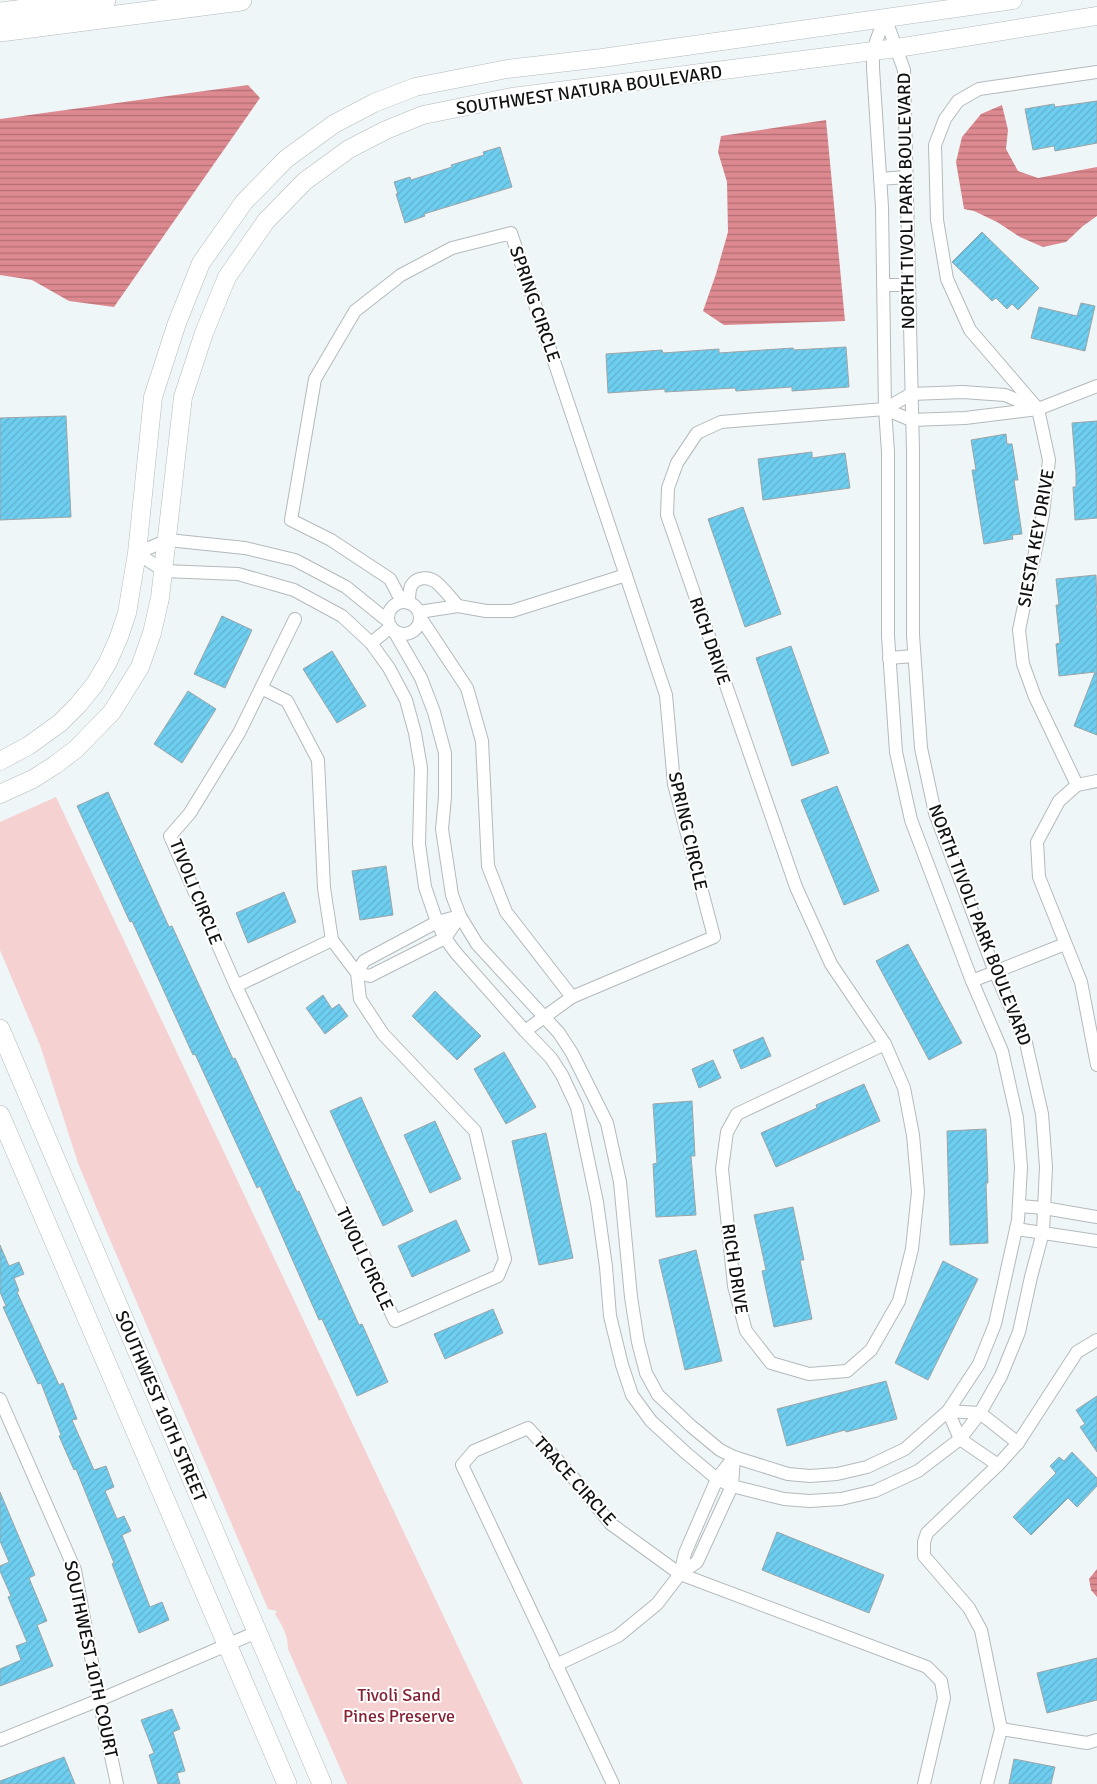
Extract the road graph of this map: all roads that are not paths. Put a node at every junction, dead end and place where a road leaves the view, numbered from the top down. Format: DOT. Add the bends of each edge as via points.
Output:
graph roads {
  1 [pos="105,0"];
  2 [pos="241,0"];
  3 [pos="1013,0"];
  4 [pos="0,14"];
  5 [pos="1097,16"];
  6 [pos="885,18"];
  7 [pos="0,31"];
  8 [pos="897,48"];
  9 [pos="873,50"];
  10 [pos="1097,72"];
  11 [pos="906,177"];
  12 [pos="880,179"];
  13 [pos="908,285"];
  14 [pos="883,286"];
  15 [pos="1097,386"];
  16 [pos="910,394"];
  17 [pos="885,408"];
  18 [pos="1038,409"];
  19 [pos="911,420"];
  20 [pos="168,540"];
  21 [pos="136,553"];
  22 [pos="164,571"];
  23 [pos="626,576"];
  24 [pos="405,602"];
  25 [pos="458,606"];
  26 [pos="419,615"];
  27 [pos="295,619"];
  28 [pos="391,626"];
  29 [pos="371,643"];
  30 [pos="914,656"];
  31 [pos="889,658"];
  32 [pos="262,688"];
  33 [pos="0,761"];
  34 [pos="1097,781"];
  35 [pos="1078,785"];
  36 [pos="0,794"];
  37 [pos="460,916"];
  38 [pos="437,922"];
  39 [pos="445,938"];
  40 [pos="332,940"];
  41 [pos="1065,944"];
  42 [pos="995,972"];
  43 [pos="357,973"];
  44 [pos="972,981"];
  45 [pos="236,986"];
  46 [pos="572,997"];
  47 [pos="544,1017"];
  48 [pos="0,1029"];
  49 [pos="525,1031"];
  50 [pos="885,1044"];
  51 [pos="1097,1065"];
  52 [pos="0,1116"];
  53 [pos="1019,1206"];
  54 [pos="1044,1208"];
  55 [pos="1097,1217"];
  56 [pos="1016,1229"];
  57 [pos="1043,1232"];
  58 [pos="1097,1241"];
  59 [pos="1097,1340"];
  60 [pos="0,1399"];
  61 [pos="948,1411"];
  62 [pos="980,1413"];
  63 [pos="960,1438"];
  64 [pos="1018,1443"];
  65 [pos="734,1457"];
  66 [pos="998,1465"];
  67 [pos="717,1479"];
  68 [pos="732,1486"];
  69 [pos="680,1574"];
  70 [pos="257,1632"];
  71 [pos="227,1645"];
  72 [pos="556,1665"];
  73 [pos="99,1700"];
  74 [pos="1001,1729"];
  75 [pos="0,1740"];
  76 [pos="1097,1740"];
  77 [pos="118,1784"];
  78 [pos="287,1784"];
  79 [pos="322,1784"];
  80 [pos="613,1784"];
  81 [pos="924,1784"];
  82 [pos="987,1784"];
  1 -- 4 [label="highway"];
  2 -- 7 [label="highway"];
  3 -- 6 [label="street, SOUTHWEST NATURA BOULEVARD"];
  5 -- 8 [label="street, SOUTHWEST NATURA BOULEVARD"];
  6 -- 8 [label="street, NORTH TIVOLI PARK BOULEVARD"];
  6 -- 9 [label="street, NORTH TIVOLI PARK BOULEVARD"];
  6 -- 21 [label="street, SOUTHWEST NATURA BOULEVARD" via="507,69 415,87 334,124 286,159 250,196 201,262 153,397"];
  8 -- 9 [label="street, SOUTHWEST NATURA BOULEVARD"];
  8 -- 11 [label="street, NORTH TIVOLI PARK BOULEVARD" via="904,68"];
  9 -- 12 [label="street, NORTH TIVOLI PARK BOULEVARD"];
  9 -- 20 [label="street, SOUTHWEST NATURA BOULEVARD" via="512,98 423,115 349,149 306,181 266,221 227,277 204,333 184,397"];
  10 -- 18 [label="street, SIESTA KEY DRIVE" via="979,89 958,101 944,119 935,145 937,220 947,279 970,330"];
  11 -- 12 [label="street"];
  11 -- 13 [label="street, NORTH TIVOLI PARK BOULEVARD"];
  12 -- 14 [label="street, NORTH TIVOLI PARK BOULEVARD"];
  13 -- 14 [label="street"];
  13 -- 16 [label="street, NORTH TIVOLI PARK BOULEVARD"];
  14 -- 17 [label="street, NORTH TIVOLI PARK BOULEVARD"];
  15 -- 18 [label="street"];
  16 -- 17 [label="street"];
  16 -- 18 [label="street" via="964,392 1005,395"];
  16 -- 19 [label="street, NORTH TIVOLI PARK BOULEVARD"];
  17 -- 19 [label="street, RICH DRIVE"];
  17 -- 31 [label="street, NORTH TIVOLI PARK BOULEVARD"];
  17 -- 50 [label="street, RICH DRIVE" via="721,422 698,433 677,464 668,488 667,515 796,886 831,964"];
  18 -- 19 [label="street" via="965,418"];
  18 -- 35 [label="street, SIESTA KEY DRIVE" via="1049,460 1043,514 1019,630 1023,664 1035,697"];
  19 -- 30 [label="street, NORTH TIVOLI PARK BOULEVARD"];
  20 -- 21 [label="street"];
  20 -- 22 [label="street, SOUTHWEST NATURA BOULEVARD"];
  20 -- 28 [label="street" via="245,548 294,560 346,587"];
  21 -- 22 [label="street"];
  21 -- 33 [label="street, SOUTHWEST NATURA BOULEVARD" via="127,613 108,662 95,684 50,731"];
  22 -- 29 [label="street, NORTH TIVOLI PARK BOULEVARD" via="238,574 294,590 342,616"];
  22 -- 36 [label="street, SOUTHWEST NATURA BOULEVARD" via="152,633 140,667 112,712 76,749 55,765"];
  23 -- 24 [label="street, SPRING CIRCLE" via="511,233 452,248 401,274 355,311 315,379 291,520 331,540 390,579"];
  23 -- 25 [label="street" via="512,611"];
  23 -- 46 [label="street, SPRING CIRCLE" via="666,695 674,784 714,937"];
  24 -- 25 [label="street" via="413,584 428,578 435,581"];
  24 -- 26 [label="street" via="416,608"];
  24 -- 28 [label="street" via="392,607 389,612"];
  25 -- 26 [label="street"];
  26 -- 28 [label="street" via="417,627 409,634 399,634"];
  26 -- 46 [label="street" via="467,688 482,741 488,866 506,912"];
  27 -- 32 [label="street, TIVOLI CIRCLE"];
  28 -- 29 [label="street"];
  28 -- 37 [label="street, NORTH TIVOLI PARK BOULEVARD" via="421,678 445,753 442,829 452,895"];
  29 -- 38 [label="street, NORTH TIVOLI PARK BOULEVARD" via="406,700 415,734 421,768 419,844 425,887"];
  30 -- 31 [label="street"];
  30 -- 42 [label="street, NORTH TIVOLI PARK BOULEVARD" via="921,748 935,813"];
  31 -- 44 [label="street, NORTH TIVOLI PARK BOULEVARD" via="896,752 911,820"];
  32 -- 40 [label="street" via="287,701 318,760 324,888"];
  32 -- 45 [label="street, TIVOLI CIRCLE" via="239,733 190,813 170,836"];
  34 -- 35 [label="street"];
  35 -- 41 [label="street" via="1059,801 1037,842 1039,877"];
  37 -- 38 [label="street"];
  37 -- 39 [label="street"];
  37 -- 47 [label="street, NORTH TIVOLI PARK BOULEVARD" via="477,944"];
  38 -- 39 [label="street, NORTH TIVOLI PARK BOULEVARD"];
  38 -- 43 [label="street" via="364,961"];
  39 -- 43 [label="street" via="370,976"];
  39 -- 49 [label="street, NORTH TIVOLI PARK BOULEVARD"];
  40 -- 43 [label="street"];
  40 -- 45 [label="street"];
  41 -- 42 [label="street"];
  41 -- 51 [label="street" via="1081,982"];
  42 -- 44 [label="street"];
  42 -- 54 [label="street, NORTH TIVOLI PARK BOULEVARD" via="1026,1043 1042,1114 1046,1167"];
  43 -- 45 [label="street, TIVOLI CIRCLE" via="360,999 383,1034 475,1131 505,1259 498,1276 395,1322"];
  44 -- 53 [label="street, NORTH TIVOLI PARK BOULEVARD" via="1002,1051 1018,1118"];
  46 -- 47 [label="street, SPRING CIRCLE"];
  47 -- 49 [label="street, SPRING CIRCLE"];
  47 -- 65 [label="street, NORTH TIVOLI PARK BOULEVARD" via="572,1053 606,1123 620,1182 631,1297 646,1372 658,1395 720,1450"];
  48 -- 70 [label="main road, SOUTHWEST 10TH STREET"];
  49 -- 67 [label="street, NORTH TIVOLI PARK BOULEVARD" via="551,1058 577,1107 597,1202 610,1316 632,1395 651,1421"];
  50 -- 50 [label="street, RICH DRIVE" via="904,1088 913,1135 918,1192 912,1249 899,1301 871,1350 847,1371 809,1374 771,1363 746,1331 734,1286 722,1169 727,1132 737,1114"];
  52 -- 71 [label="main road, SOUTHWEST 10TH STREET"];
  53 -- 54 [label="street"];
  53 -- 56 [label="street, NORTH TIVOLI PARK BOULEVARD"];
  54 -- 55 [label="street"];
  54 -- 57 [label="street, NORTH TIVOLI PARK BOULEVARD"];
  56 -- 57 [label="street"];
  56 -- 61 [label="street, NORTH TIVOLI PARK BOULEVARD" via="995,1324 979,1364"];
  57 -- 58 [label="street"];
  57 -- 62 [label="street, NORTH TIVOLI PARK BOULEVARD" via="1020,1332"];
  59 -- 64 [label="street" via="1077,1352"];
  60 -- 73 [label="street, SOUTHWEST 10TH COURT" via="75,1570"];
  61 -- 62 [label="street"];
  61 -- 63 [label="street"];
  61 -- 65 [label="street, NORTH TIVOLI PARK BOULEVARD" via="905,1449 867,1468 810,1476 788,1474"];
  62 -- 63 [label="street, NORTH TIVOLI PARK BOULEVARD"];
  62 -- 64 [label="street"];
  63 -- 66 [label="street"];
  63 -- 68 [label="street, NORTH TIVOLI PARK BOULEVARD" via="918,1471 875,1491 858,1495 810,1501 784,1499"];
  64 -- 66 [label="street"];
  65 -- 67 [label="street"];
  65 -- 68 [label="street"];
  66 -- 74 [label="street" via="927,1533 924,1556 969,1608 981,1630"];
  67 -- 68 [label="street, NORTH TIVOLI PARK BOULEVARD"];
  67 -- 69 [label="street" via="685,1552"];
  68 -- 69 [label="street" via="697,1562"];
  69 -- 72 [label="street" via="657,1604 618,1636"];
  69 -- 72 [label="street, TRACE CIRCLE" via="611,1524 528,1428 474,1451 462,1465"];
  69 -- 81 [label="street, TRACE CIRCLE" via="927,1667 942,1681 944,1698"];
  70 -- 71 [label="street"];
  70 -- 79 [label="main road, SOUTHWEST 10TH STREET"];
  71 -- 73 [label="street"];
  71 -- 78 [label="main road, SOUTHWEST 10TH STREET"];
  72 -- 80 [label="street, TRACE CIRCLE"];
  73 -- 75 [label="street"];
  73 -- 77 [label="street, SOUTHWEST 10TH COURT"];
  74 -- 76 [label="street" via="1087,1743"];
  74 -- 82 [label="street"];
}
